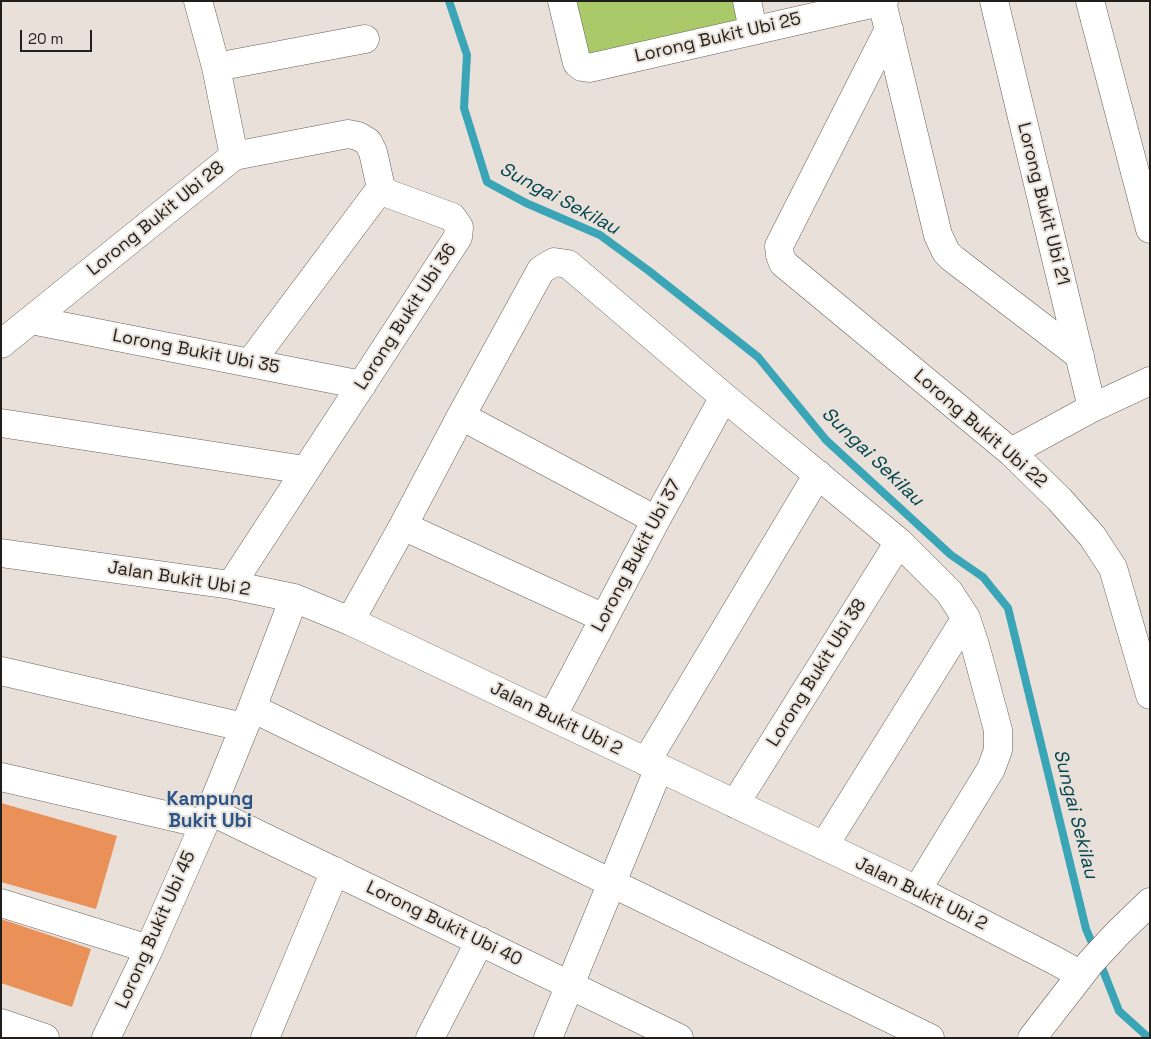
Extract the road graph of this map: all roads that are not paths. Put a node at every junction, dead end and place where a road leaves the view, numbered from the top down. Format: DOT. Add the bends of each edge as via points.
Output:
graph roads {
  1 [pos="198,1"];
  2 [pos="562,1"];
  3 [pos="747,1"];
  4 [pos="883,1"];
  5 [pos="994,1"];
  6 [pos="1090,1"];
  7 [pos="889,29"];
  8 [pos="752,30"];
  9 [pos="365,39"];
  10 [pos="216,68"];
  11 [pos="234,156"];
  12 [pos="381,188"];
  13 [pos="1150,229"];
  14 [pos="31,320"];
  15 [pos="1,344"];
  16 [pos="1080,356"];
  17 [pos="250,363"];
  18 [pos="1150,381"];
  19 [pos="362,385"];
  20 [pos="724,397"];
  21 [pos="1092,408"];
  22 [pos="461,416"];
  23 [pos="1,423"];
  24 [pos="1011,452"];
  25 [pos="305,470"];
  26 [pos="818,474"];
  27 [pos="656,520"];
  28 [pos="403,526"];
  29 [pos="899,542"];
  30 [pos="1,553"];
  31 [pos="231,585"];
  32 [pos="294,598"];
  33 [pos="604,618"];
  34 [pos="966,618"];
  35 [pos="350,621"];
  36 [pos="1,670"];
  37 [pos="1150,695"];
  38 [pos="247,717"];
  39 [pos="552,717"];
  40 [pos="652,765"];
  41 [pos="1,777"];
  42 [pos="736,804"];
  43 [pos="207,817"];
  44 [pos="824,846"];
  45 [pos="335,871"];
  46 [pos="611,882"];
  47 [pos="917,890"];
  48 [pos="1150,902"];
  49 [pos="1,903"];
  50 [pos="480,941"];
  51 [pos="149,949"];
  52 [pos="1086,969"];
  53 [pos="570,985"];
  54 [pos="1,1022"];
  55 [pos="45,1038"];
  56 [pos="106,1038"];
  57 [pos="265,1038"];
  58 [pos="430,1038"];
  59 [pos="548,1038"];
  60 [pos="679,1038"];
  61 [pos="930,1038"];
  62 [pos="1032,1038"];
  1 -- 10 [label="street, Lorong Bukit Ubi 28"];
  2 -- 8 [label="street, Lorong Bukit Ubi 25" via="577,63 582,67"];
  3 -- 8 [label="street"];
  4 -- 7 [label="street"];
  4 -- 8 [label="street, Lorong Bukit Ubi 25"];
  5 -- 16 [label="street, Lorong Bukit Ubi 21"];
  6 -- 13 [label="street"];
  7 -- 16 [label="street" via="938,235 946,252"];
  7 -- 24 [label="street, Lorong Bukit Ubi 22" via="779,246 780,255 783,263"];
  9 -- 10 [label="street"];
  10 -- 11 [label="street, Lorong Bukit Ubi 28"];
  11 -- 12 [label="street" via="348,134 358,136 368,142 373,152"];
  11 -- 14 [label="street, Lorong Bukit Ubi 28"];
  12 -- 17 [label="street"];
  12 -- 19 [label="street, Lorong Bukit Ubi 36" via="396,197 452,217 459,227 458,237"];
  14 -- 15 [label="street, Lorong Bukit Ubi 28"];
  14 -- 17 [label="street, Lorong Bukit Ubi 35"];
  16 -- 21 [label="street, Lorong Bukit Ubi 21"];
  17 -- 19 [label="street, Lorong Bukit Ubi 35"];
  18 -- 21 [label="street"];
  19 -- 25 [label="street, Lorong Bukit Ubi 36"];
  20 -- 22 [label="street" via="568,264 554,262 541,270"];
  20 -- 26 [label="street"];
  20 -- 27 [label="street, Lorong Bukit Ubi 37"];
  21 -- 24 [label="street"];
  22 -- 27 [label="street"];
  22 -- 28 [label="street"];
  23 -- 25 [label="street"];
  24 -- 37 [label="street, Lorong Bukit Ubi 22" via="1092,536 1113,568"];
  25 -- 31 [label="street, Lorong Bukit Ubi 36"];
  26 -- 29 [label="street"];
  26 -- 40 [label="street"];
  27 -- 33 [label="street, Lorong Bukit Ubi 37"];
  28 -- 33 [label="street"];
  28 -- 35 [label="street"];
  29 -- 34 [label="street" via="949,592"];
  29 -- 42 [label="street, Lorong Bukit Ubi 38"];
  30 -- 31 [label="street, Jalan Bukit Ubi 2"];
  31 -- 32 [label="street, Jalan Bukit Ubi 2"];
  32 -- 35 [label="street, Jalan Bukit Ubi 2"];
  32 -- 38 [label="street, Lorong Bukit Ubi 45"];
  33 -- 39 [label="street, Lorong Bukit Ubi 37"];
  34 -- 44 [label="street"];
  34 -- 47 [label="street" via="998,730 998,750 991,769"];
  35 -- 39 [label="street, Jalan Bukit Ubi 2"];
  36 -- 38 [label="street"];
  38 -- 43 [label="street, Lorong Bukit Ubi 45"];
  38 -- 46 [label="street"];
  39 -- 40 [label="street, Jalan Bukit Ubi 2"];
  40 -- 42 [label="street, Jalan Bukit Ubi 2"];
  40 -- 46 [label="street"];
  41 -- 43 [label="street, Lorong Bukit Ubi 40"];
  42 -- 44 [label="street, Jalan Bukit Ubi 2"];
  43 -- 45 [label="street, Lorong Bukit Ubi 40"];
  43 -- 51 [label="street, Lorong Bukit Ubi 45"];
  44 -- 47 [label="street, Jalan Bukit Ubi 2"];
  45 -- 50 [label="street, Lorong Bukit Ubi 40"];
  45 -- 57 [label="street"];
  46 -- 53 [label="street"];
  46 -- 61 [label="street"];
  47 -- 52 [label="street, Jalan Bukit Ubi 2" via="1054,960"];
  48 -- 52 [label="street"];
  49 -- 51 [label="street"];
  50 -- 53 [label="street, Lorong Bukit Ubi 40"];
  50 -- 58 [label="street"];
  51 -- 56 [label="street, Lorong Bukit Ubi 45"];
  52 -- 62 [label="street"];
  53 -- 59 [label="street"];
  53 -- 60 [label="street, Lorong Bukit Ubi 40"];
  54 -- 55 [label="street"];
}
